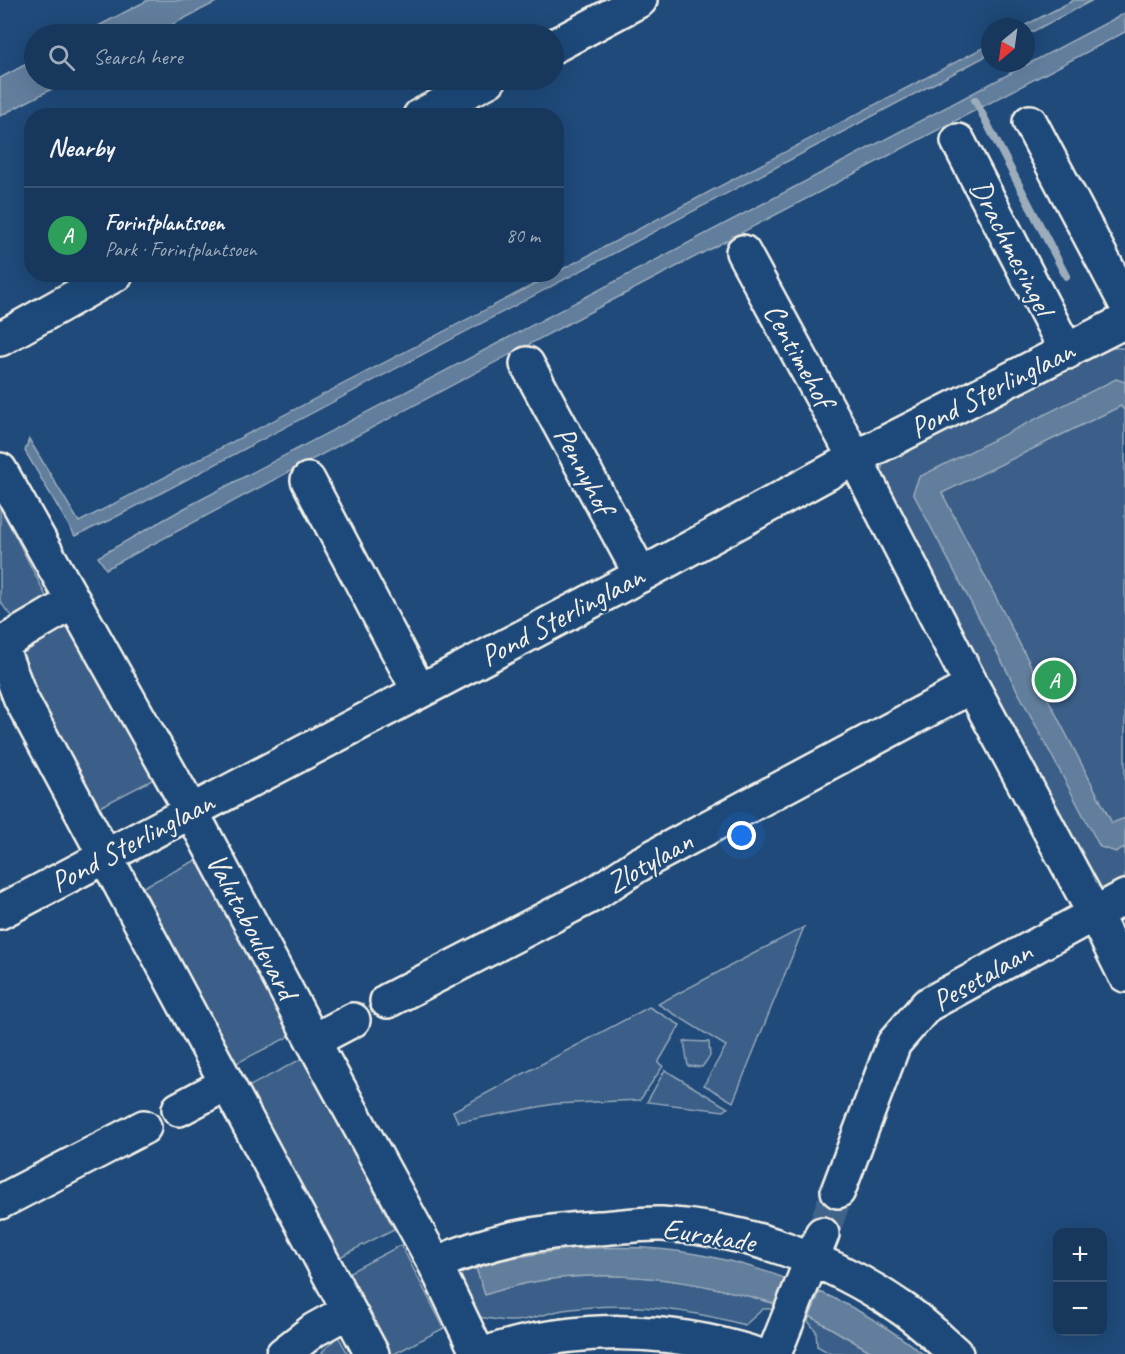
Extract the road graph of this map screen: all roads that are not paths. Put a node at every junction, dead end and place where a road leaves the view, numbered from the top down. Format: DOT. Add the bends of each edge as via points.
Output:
graph roads {
  1 [pos="640,0"];
  2 [pos="564,41"];
  3 [pos="470,90"];
  4 [pos="435,108"];
  5 [pos="1030,122"];
  6 [pos="958,141"];
  7 [pos="743,252"];
  8 [pos="102,282"];
  9 [pos="1125,302"];
  10 [pos="1125,321"];
  11 [pos="0,339"];
  12 [pos="1067,352"];
  13 [pos="526,364"];
  14 [pos="855,458"];
  15 [pos="0,470"];
  16 [pos="308,480"];
  17 [pos="641,575"];
  18 [pos="73,602"];
  19 [pos="0,645"];
  20 [pos="972,686"];
  21 [pos="419,691"];
  22 [pos="191,811"];
  23 [pos="106,856"];
  24 [pos="1125,897"];
  25 [pos="0,912"];
  26 [pos="1094,913"];
  27 [pos="1125,975"];
  28 [pos="387,1001"];
  29 [pos="353,1020"];
  30 [pos="313,1041"];
  31 [pos="226,1084"];
  32 [pos="179,1108"];
  33 [pos="144,1127"];
  34 [pos="838,1191"];
  35 [pos="0,1202"];
  36 [pos="813,1256"];
  37 [pos="435,1264"];
  38 [pos="348,1311"];
  39 [pos="283,1354"];
  40 [pos="372,1354"];
  41 [pos="478,1354"];
  42 [pos="484,1354"];
  43 [pos="755,1354"];
  44 [pos="774,1354"];
  45 [pos="956,1354"];
  1 -- 2 [label="street"];
  3 -- 4 [label="street"];
  5 -- 9 [label="street"];
  6 -- 12 [label="street, Drachmesingel"];
  7 -- 14 [label="street, Centimehof"];
  8 -- 11 [label="street"];
  10 -- 12 [label="street, Pond Sterlinglaan"];
  12 -- 14 [label="street, Pond Sterlinglaan"];
  13 -- 17 [label="street, Pennyhof"];
  14 -- 17 [label="street, Pond Sterlinglaan"];
  14 -- 20 [label="street, Centimehof"];
  15 -- 18 [label="street, Valutaboulevard"];
  16 -- 21 [label="street"];
  17 -- 21 [label="street, Pond Sterlinglaan"];
  18 -- 19 [label="street"];
  18 -- 22 [label="street, Valutaboulevard"];
  19 -- 23 [label="street" via="21,699"];
  20 -- 26 [label="street, Centimehof"];
  20 -- 28 [label="street, Zlotylaan" via="638,865 594,894"];
  21 -- 22 [label="street, Pond Sterlinglaan"];
  22 -- 23 [label="street, Pond Sterlinglaan"];
  22 -- 30 [label="street, Valutaboulevard"];
  23 -- 25 [label="street, Pond Sterlinglaan"];
  23 -- 31 [label="street"];
  24 -- 26 [label="street, Pesetalaan"];
  26 -- 27 [label="street, Centimehof"];
  26 -- 34 [label="street, Pesetalaan" via="927,1005 894,1043"];
  29 -- 30 [label="street"];
  30 -- 37 [label="street, Valutaboulevard"];
  31 -- 32 [label="street"];
  31 -- 38 [label="street"];
  33 -- 35 [label="street"];
  36 -- 37 [label="street, Eurokade" via="742,1236 661,1224 570,1229 510,1238"];
  36 -- 44 [label="street"];
  36 -- 45 [label="street, Eurokade" via="902,1307"];
  37 -- 41 [label="street, Valutaboulevard"];
  38 -- 39 [label="street"];
  38 -- 40 [label="street"];
  42 -- 43 [label="street" via="564,1335 620,1332 689,1337"];
}
